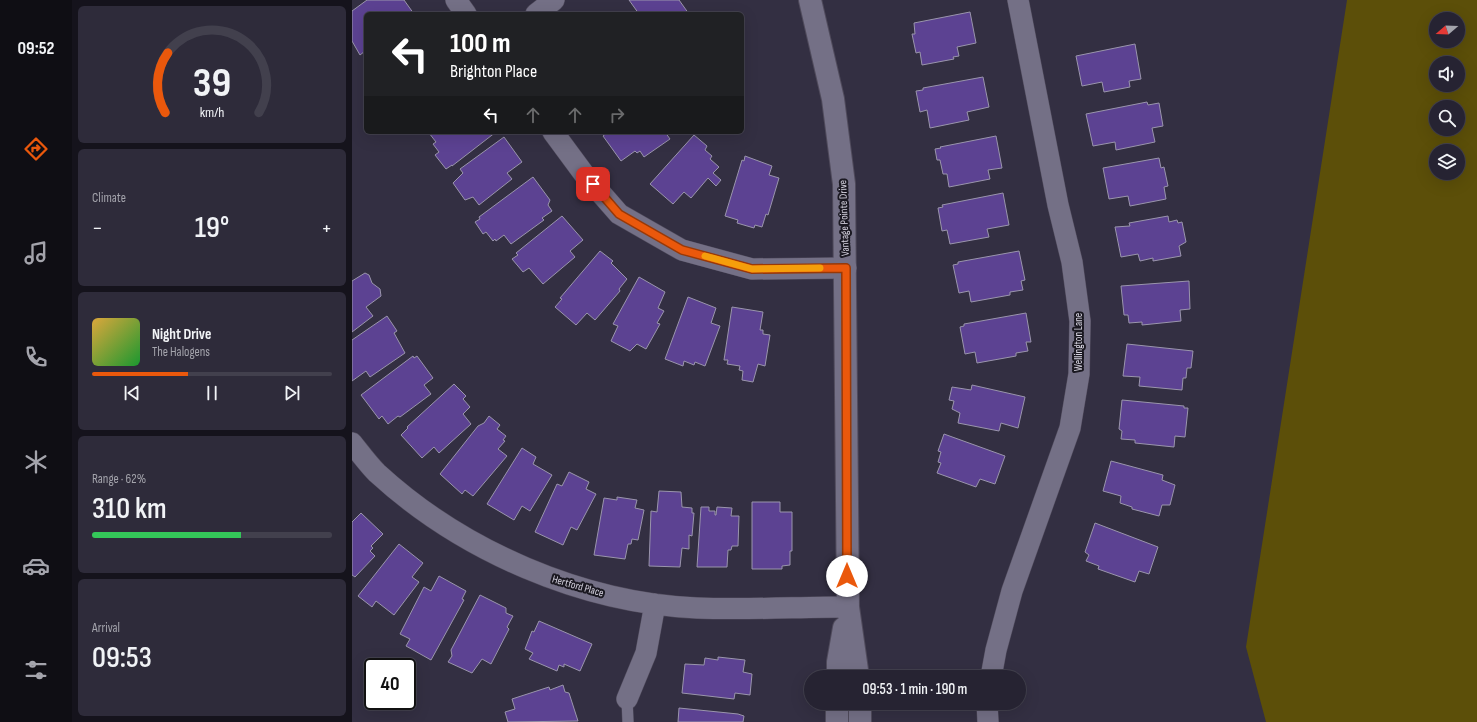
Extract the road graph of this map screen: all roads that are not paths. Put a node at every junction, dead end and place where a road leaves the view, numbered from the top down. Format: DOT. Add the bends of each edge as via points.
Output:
graph roads {
  1 [pos="456,0"];
  2 [pos="554,0"];
  3 [pos="810,0"];
  4 [pos="1018,0"];
  5 [pos="465,12"];
  6 [pos="539,12"];
  7 [pos="554,134"];
  8 [pos="846,268"];
  9 [pos="352,443"];
  10 [pos="655,604"];
  11 [pos="848,607"];
  12 [pos="838,670"];
  13 [pos="857,670"];
  14 [pos="992,670"];
  15 [pos="627,699"];
  16 [pos="837,710"];
  17 [pos="860,710"];
  18 [pos="987,710"];
  19 [pos="628,722"];
  20 [pos="837,722"];
  21 [pos="860,722"];
  22 [pos="988,722"];
  1 -- 5 [label="street"];
  2 -- 6 [label="street"];
  3 -- 8 [label="street, Vantage Pointe Drive" via="833,99 844,184"];
  4 -- 14 [label="street, Wellington Lane" via="1058,205 1072,262 1080,321 1079,374 1070,428 1012,591"];
  7 -- 8 [label="street" via="584,174 619,214 682,250 752,269"];
  8 -- 11 [label="street, Vantage Pointe Drive"];
  9 -- 10 [label="street, Hertford Place" via="377,472 416,504 504,559 552,579 600,593"];
  10 -- 11 [label="street, Hertford Place" via="696,608"];
  10 -- 15 [label="street" via="646,653"];
  11 -- 12 [label="street, Vantage Pointe Drive"];
  11 -- 13 [label="street, Vantage Pointe Drive"];
  15 -- 19 [label="lane"];
  16 -- 20 [label="street"];
  17 -- 21 [label="street"];
  18 -- 22 [label="street"];
}
